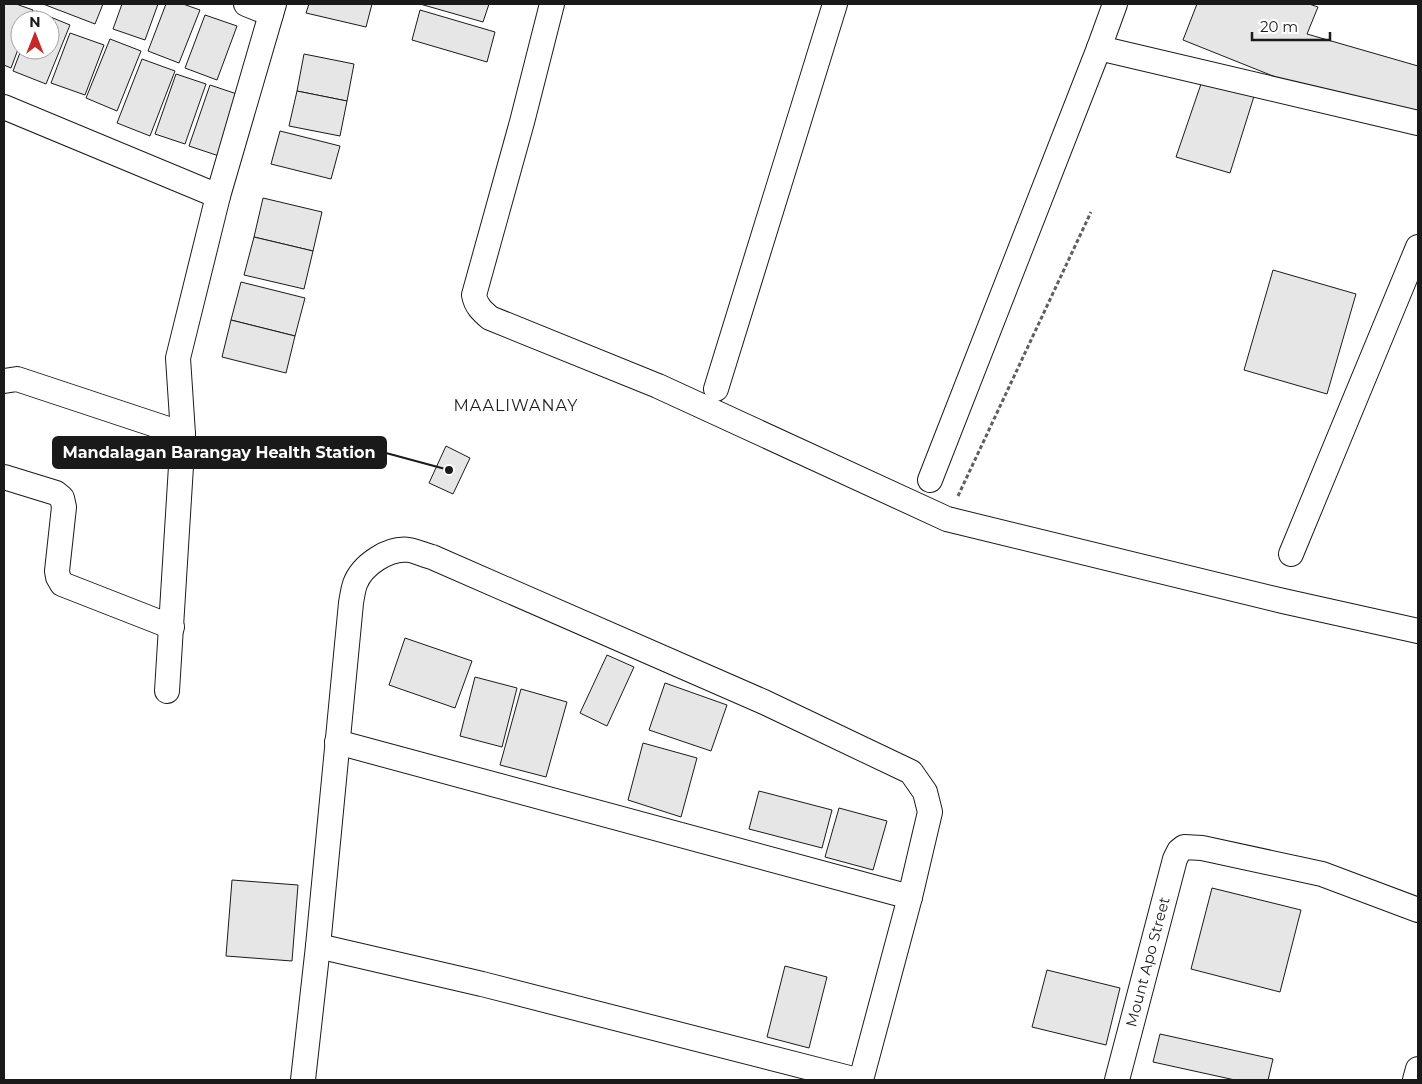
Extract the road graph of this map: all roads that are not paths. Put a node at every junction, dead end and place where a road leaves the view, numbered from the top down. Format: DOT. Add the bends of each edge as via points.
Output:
graph roads {
  1 [pos="246,4"];
  2 [pos="552,4"];
  3 [pos="835,4"];
  4 [pos="1115,4"];
  5 [pos="273,9"];
  6 [pos="1099,48"];
  7 [pos="4,107"];
  8 [pos="1418,123"];
  9 [pos="218,196"];
  10 [pos="1418,247"];
  11 [pos="4,381"];
  12 [pos="716,389"];
  13 [pos="184,434"];
  14 [pos="4,477"];
  15 [pos="930,480"];
  16 [pos="1292,554"];
  17 [pos="172,627"];
  18 [pos="1418,632"];
  19 [pos="167,691"];
  20 [pos="337,742"];
  21 [pos="910,897"];
  22 [pos="1418,910"];
  23 [pos="318,946"];
  24 [pos="1418,1069"];
  25 [pos="303,1080"];
  26 [pos="857,1080"];
  27 [pos="861,1080"];
  28 [pos="1117,1080"];
  29 [pos="1415,1080"];
  1 -- 5 [label="street"];
  2 -- 18 [label="street" via="474,295 479,309 490,318 658,386 947,519"];
  3 -- 12 [label="street"];
  4 -- 6 [label="street"];
  5 -- 9 [label="street"];
  6 -- 8 [label="street"];
  6 -- 15 [label="street"];
  7 -- 9 [label="street"];
  9 -- 13 [label="street" via="178,358"];
  10 -- 16 [label="street"];
  11 -- 13 [label="street" via="17,380"];
  13 -- 17 [label="street"];
  14 -- 17 [label="street" via="56,492 62,498 64,507 57,571 62,584"];
  17 -- 19 [label="street"];
  20 -- 21 [label="street"];
  20 -- 21 [label="street" via="355,582 374,560 389,552 410,550 764,702 911,772 925,792 930,812"];
  20 -- 23 [label="street"];
  21 -- 27 [label="street"];
  22 -- 28 [label="street, Mount Apo Street" via="1322,874 1184,847 1175,858"];
  23 -- 25 [label="street"];
  23 -- 26 [label="street" via="482,984"];
  24 -- 29 [label="street"];
}
